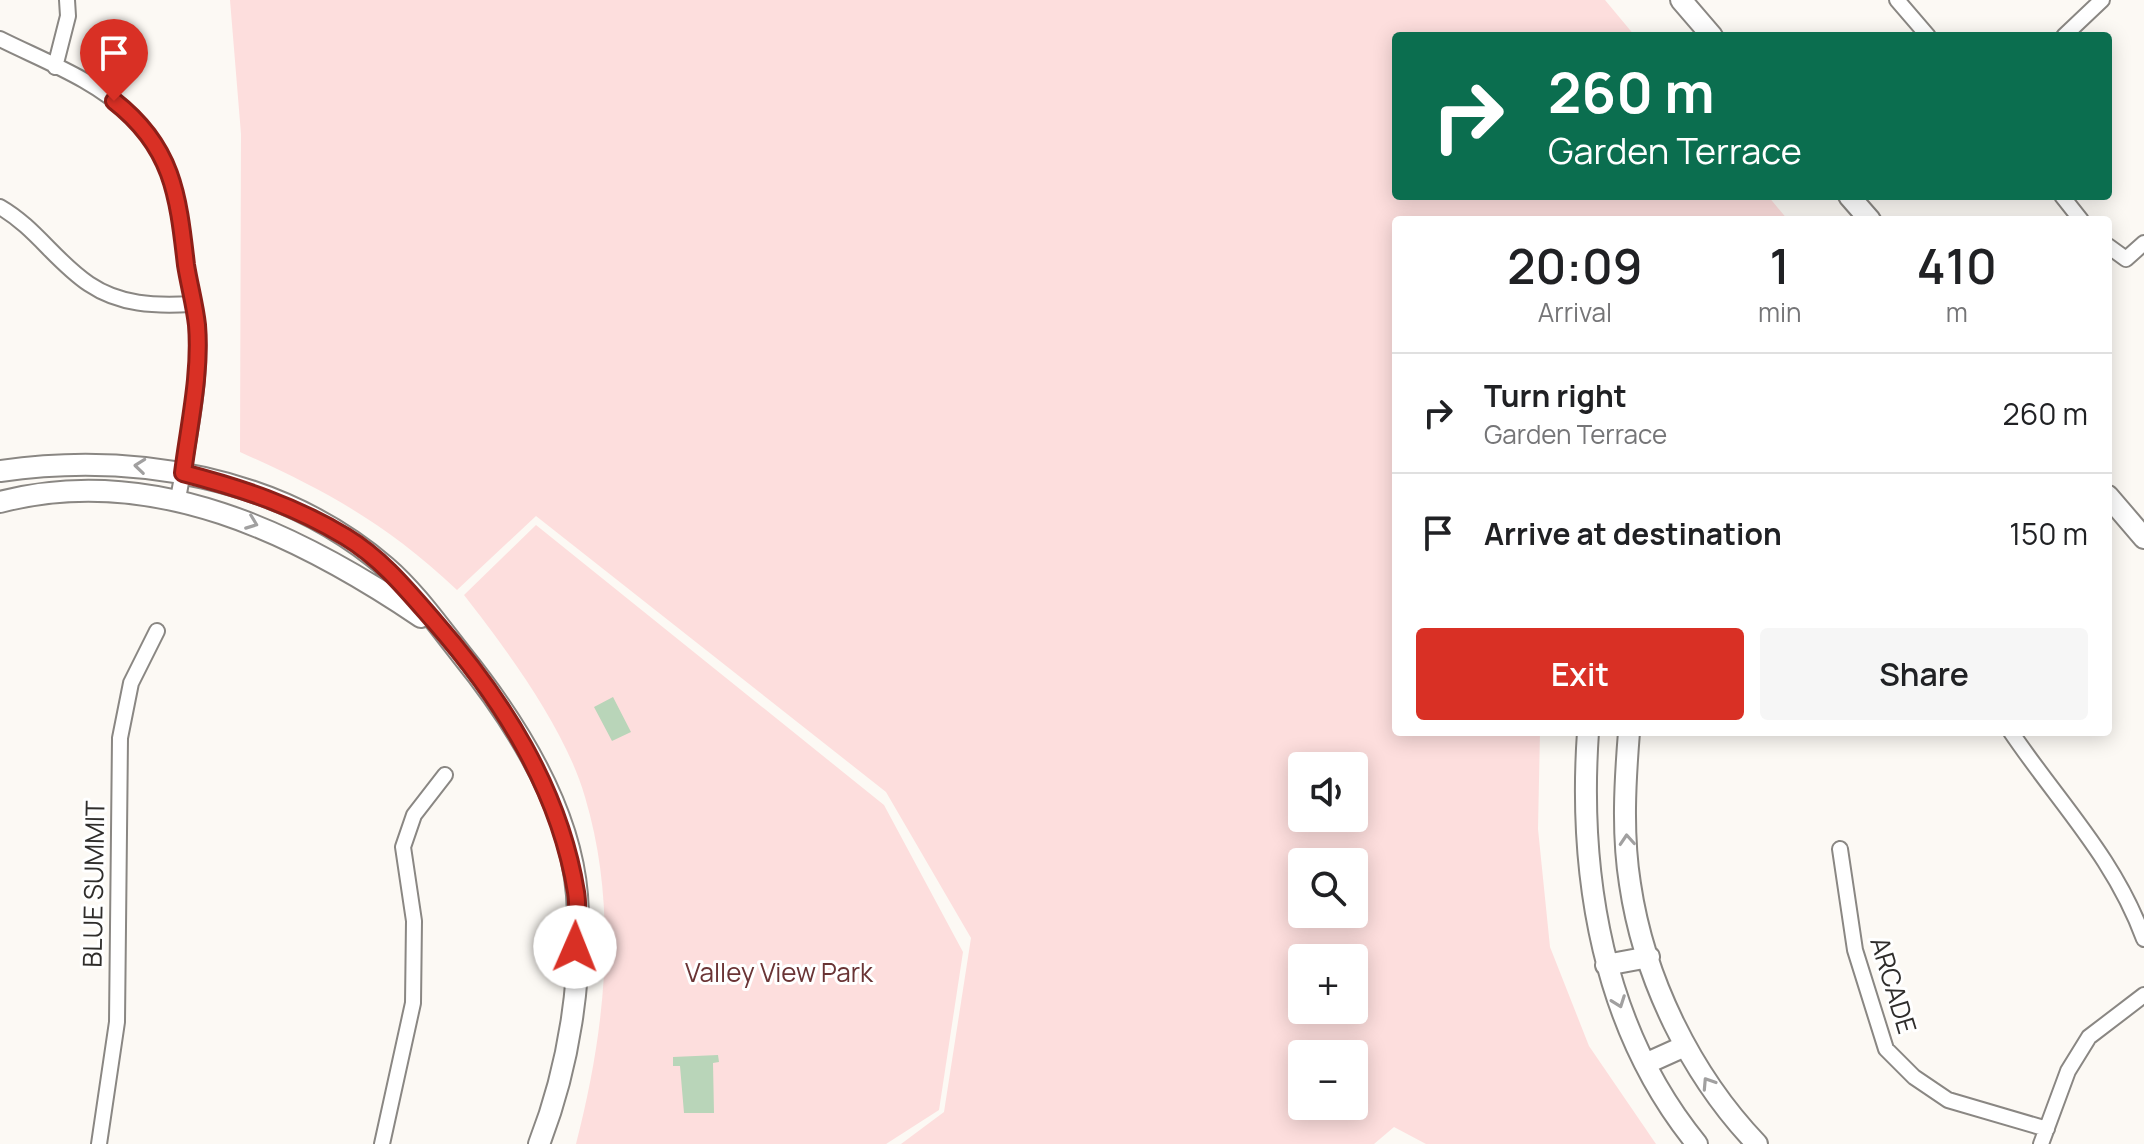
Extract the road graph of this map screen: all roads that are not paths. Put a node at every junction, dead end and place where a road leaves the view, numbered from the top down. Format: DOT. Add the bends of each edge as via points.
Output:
graph roads {
  1 [pos="67,0"];
  2 [pos="1681,0"];
  3 [pos="1897,0"];
  4 [pos="2102,0"];
  5 [pos="1709,32"];
  6 [pos="1925,32"];
  7 [pos="2068,32"];
  8 [pos="0,39"];
  9 [pos="55,67"];
  10 [pos="1852,200"];
  11 [pos="2065,200"];
  12 [pos="0,207"];
  13 [pos="1866,216"];
  14 [pos="2078,216"];
  15 [pos="2144,243"];
  16 [pos="2112,249"];
  17 [pos="191,304"];
  18 [pos="0,471"];
  19 [pos="183,473"];
  20 [pos="178,499"];
  21 [pos="2112,501"];
  22 [pos="0,502"];
  23 [pos="2144,538"];
  24 [pos="157,631"];
  25 [pos="444,633"];
  26 [pos="1588,736"];
  27 [pos="1629,736"];
  28 [pos="2014,736"];
  29 [pos="445,775"];
  30 [pos="1840,849"];
  31 [pos="2144,939"];
  32 [pos="1649,957"];
  33 [pos="1606,965"];
  34 [pos="2144,995"];
  35 [pos="1685,1046"];
  36 [pos="1645,1064"];
  37 [pos="2047,1129"];
  38 [pos="99,1144"];
  39 [pos="382,1144"];
  40 [pos="539,1144"];
  41 [pos="1697,1144"];
  42 [pos="1757,1144"];
  43 [pos="2041,1144"];
  1 -- 9 [label="street"];
  2 -- 5 [label="street"];
  3 -- 6 [label="street"];
  4 -- 7 [label="street"];
  8 -- 9 [label="street"];
  9 -- 17 [label="street" via="120,106 156,147 179,196"];
  10 -- 13 [label="street"];
  11 -- 14 [label="street"];
  12 -- 17 [label="street" via="19,218 89,284 128,302"];
  15 -- 16 [label="street" via="2126,259"];
  17 -- 19 [label="street" via="197,323 193,408"];
  19 -- 18 [label="street, one-way" via="102,463"];
  19 -- 20 [label="street"];
  19 -- 25 [label="street" via="278,501 348,538 388,568"];
  20 -- 22 [label="street" via="41,491"];
  20 -- 25 [label="street, one-way" via="311,548"];
  21 -- 23 [label="street"];
  24 -- 38 [label="street, BLUE SUMMIT" via="131,683 120,738 117,1022"];
  25 -- 40 [label="street" via="496,697 537,768 563,834 577,895 574,999 559,1093"];
  26 -- 33 [label="street" via="1588,857"];
  32 -- 27 [label="street, one-way" via="1630,884 1624,798"];
  28 -- 31 [label="street" via="2099,848 2129,898"];
  29 -- 39 [label="street" via="414,815 403,847 414,921 413,1003"];
  30 -- 37 [label="street, ARCADE" via="1855,950 1886,1049 1948,1100"];
  32 -- 33 [label="street"];
  32 -- 35 [label="street"];
  33 -- 36 [label="street, one-way"];
  34 -- 37 [label="street" via="2089,1037 2068,1071"];
  35 -- 36 [label="street"];
  42 -- 35 [label="street, one-way" via="1714,1093"];
  36 -- 41 [label="street"];
  37 -- 43 [label="street"];
}
